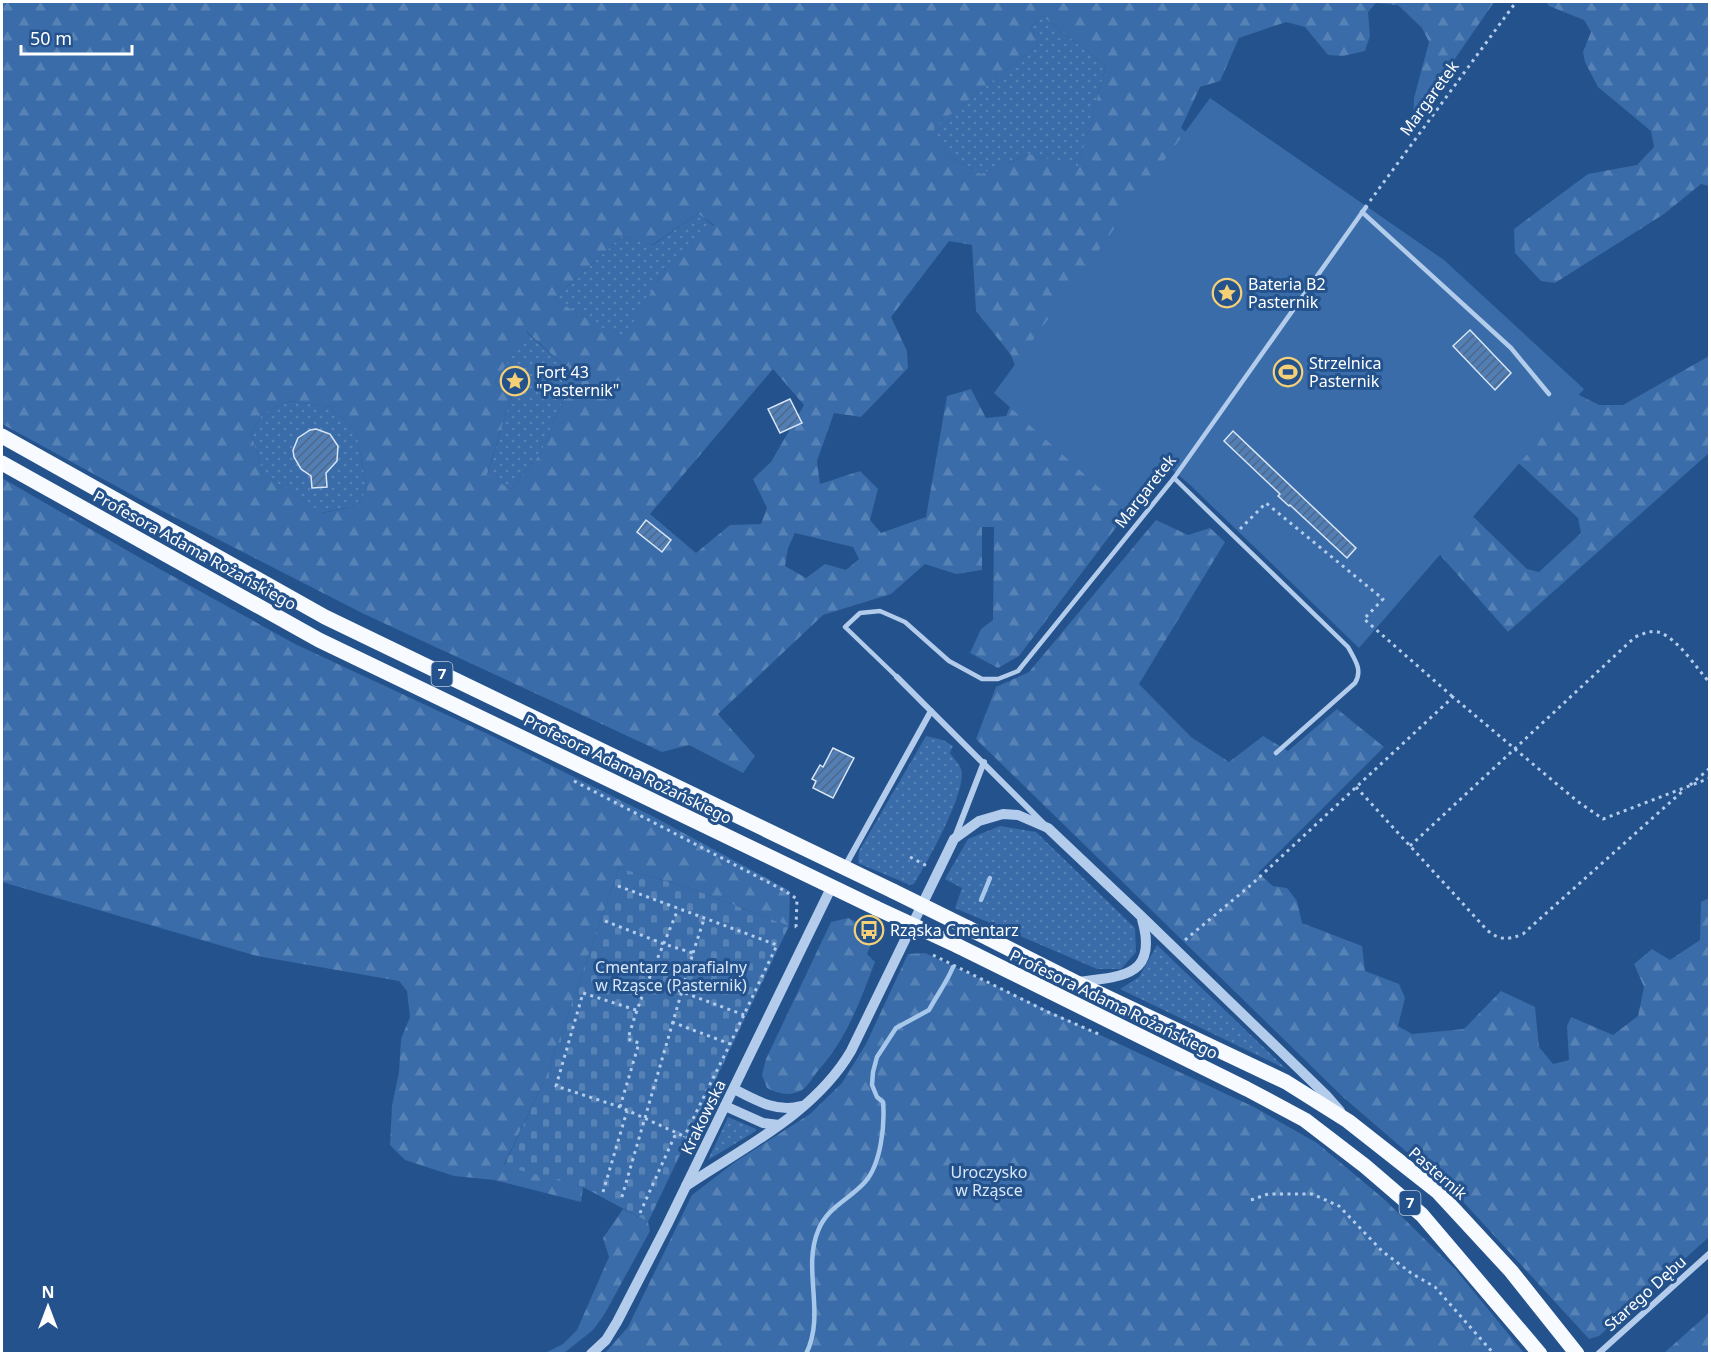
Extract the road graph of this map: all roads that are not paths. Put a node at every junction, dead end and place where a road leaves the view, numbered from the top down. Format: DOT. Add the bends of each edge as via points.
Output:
graph roads {
  1 [pos="1550,394"];
  2 [pos="2,436"];
  3 [pos="2,463"];
  4 [pos="1174,478"];
  5 [pos="897,677"];
  6 [pos="932,711"];
  7 [pos="1276,753"];
  8 [pos="984,762"];
  9 [pos="1048,828"];
  10 [pos="954,839"];
  11 [pos="844,868"];
  12 [pos="831,888"];
  13 [pos="1141,915"];
  14 [pos="1075,982"];
  15 [pos="1240,1060"];
  16 [pos="734,1089"];
  17 [pos="804,1105"];
  18 [pos="725,1106"];
  19 [pos="1348,1121"];
  20 [pos="779,1125"];
  21 [pos="686,1186"];
  22 [pos="1710,1253"];
  23 [pos="591,1353"];
  24 [pos="1540,1353"];
  25 [pos="1577,1353"];
  26 [pos="1598,1353"];
  1 -- 4 [label="lane, Margaretek" via="1511,348 1364,210"];
  2 -- 11 [label="main road, Profesora Adama Rożańskiego / 7" via="325,617"];
  3 -- 12 [label="main road, Profesora Adama Rożańskiego / 7" via="320,640"];
  4 -- 5 [label="lane, Margaretek" via="1018,671 998,679 982,679 949,661 905,622 880,611 860,613 845,627"];
  4 -- 7 [label="lane" via="1348,647 1359,672 1355,683"];
  5 -- 6 [label="street, Margaretek"];
  6 -- 8 [label="street, Margaretek"];
  6 -- 11 [label="street"];
  8 -- 9 [label="street, Margaretek"];
  8 -- 10 [label="street"];
  9 -- 10 [label="street" via="1018,815 1003,814 979,821"];
  9 -- 13 [label="street"];
  10 -- 17 [label="street" via="851,1051 831,1080"];
  11 -- 14 [label="main road, Profesora Adama Rożańskiego / 7, bridge"];
  12 -- 16 [label="street, Krakowska"];
  12 -- 24 [label="main road, Profesora Adama Rożańskiego / 7, bridge" via="958,946 1305,1120 1422,1215"];
  13 -- 14 [label="street" via="1148,943 1138,966 1117,977"];
  13 -- 19 [label="street"];
  14 -- 15 [label="main road, Profesora Adama Rożańskiego / 7"];
  15 -- 19 [label="main road, Pasternik / 7" via="1286,1082"];
  16 -- 17 [label="street" via="788,1110"];
  16 -- 18 [label="street, Krakowska"];
  17 -- 20 [label="street"];
  18 -- 20 [label="street" via="763,1123"];
  18 -- 21 [label="street, Krakowska"];
  19 -- 25 [label="main road, Pasternik / 7" via="1437,1191 1511,1272"];
  20 -- 21 [label="street"];
  21 -- 23 [label="street, Krakowska" via="617,1322 606,1340"];
  22 -- 26 [label="street, Starego Dębu"];
}
